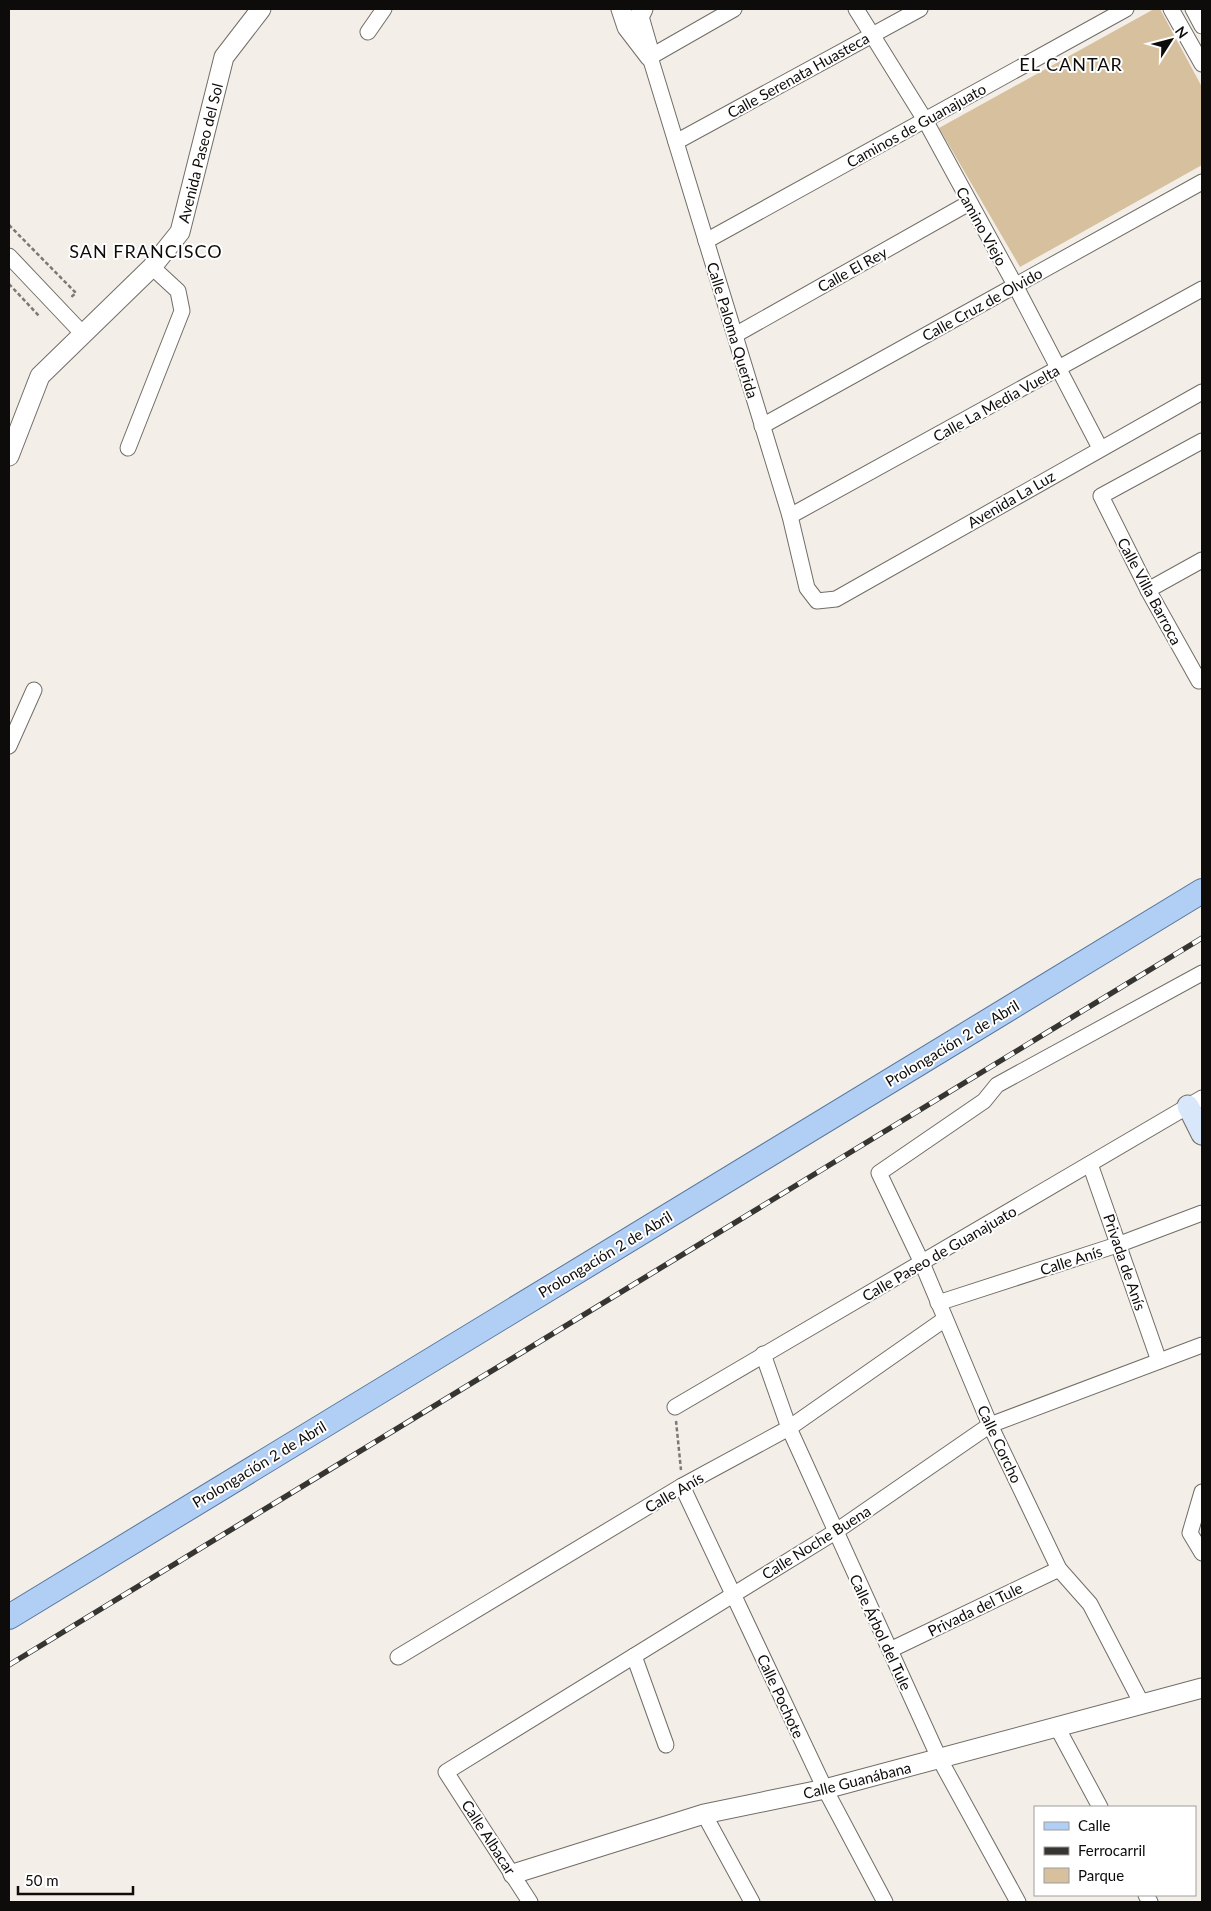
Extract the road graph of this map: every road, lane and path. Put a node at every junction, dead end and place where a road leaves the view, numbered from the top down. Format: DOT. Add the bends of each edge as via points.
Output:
graph roads {
  1 [pos="261,9"];
  2 [pos="384,9"];
  3 [pos="621,9"];
  4 [pos="643,9"];
  5 [pos="734,9"];
  6 [pos="856,9"];
  7 [pos="920,9"];
  8 [pos="1126,9"];
  9 [pos="1171,9"];
  10 [pos="1192,9"];
  11 [pos="1202,26"];
  12 [pos="368,32"];
  13 [pos="871,34"];
  14 [pos="650,57"];
  15 [pos="1202,64"];
  16 [pos="924,120"];
  17 [pos="676,142"];
  18 [pos="1202,182"];
  19 [pos="969,203"];
  20 [pos="9,225"];
  21 [pos="706,241"];
  22 [pos="9,256"];
  23 [pos="152,267"];
  24 [pos="9,284"];
  25 [pos="1015,285"];
  26 [pos="1202,289"];
  27 [pos="67,300"];
  28 [pos="40,317"];
  29 [pos="82,333"];
  30 [pos="735,335"];
  31 [pos="1059,369"];
  32 [pos="1202,392"];
  33 [pos="762,426"];
  34 [pos="1202,441"];
  35 [pos="128,448"];
  36 [pos="1100,448"];
  37 [pos="9,456"];
  38 [pos="790,516"];
  39 [pos="1202,560"];
  40 [pos="1148,590"];
  41 [pos="817,601"];
  42 [pos="1202,679"];
  43 [pos="34,690"];
  44 [pos="9,746"];
  45 [pos="1202,891"];
  46 [pos="1202,973"];
  47 [pos="1195,1102"];
  48 [pos="1202,1134"];
  49 [pos="1090,1164"];
  50 [pos="1202,1213"];
  51 [pos="1120,1244"];
  52 [pos="922,1263"];
  53 [pos="938,1303"];
  54 [pos="945,1319"];
  55 [pos="1202,1345"];
  56 [pos="764,1354"];
  57 [pos="1159,1361"];
  58 [pos="675,1407"];
  59 [pos="990,1425"];
  60 [pos="789,1428"];
  61 [pos="682,1486"];
  62 [pos="1202,1492"];
  63 [pos="835,1532"];
  64 [pos="1202,1554"];
  65 [pos="1059,1569"];
  66 [pos="733,1594"];
  67 [pos="9,1617"];
  68 [pos="890,1650"];
  69 [pos="634,1656"];
  70 [pos="398,1657"];
  71 [pos="1202,1688"];
  72 [pos="1142,1704"];
  73 [pos="1057,1727"];
  74 [pos="666,1745"];
  75 [pos="940,1758"];
  76 [pos="446,1772"];
  77 [pos="825,1789"];
  78 [pos="1099,1806"];
  79 [pos="704,1814"];
  80 [pos="513,1874"];
  81 [pos="530,1902"];
  82 [pos="752,1902"];
  83 [pos="885,1902"];
  84 [pos="1018,1902"];
  1 -- 23 [label="street, Avenida Paseo del Sol" via="224,57 180,232"];
  2 -- 12 [label="street"];
  3 -- 14 [label="street" via="627,27"];
  4 -- 14 [label="street" via="639,17"];
  5 -- 14 [label="street"];
  6 -- 13 [label="street, Camino Viejo"];
  7 -- 13 [label="street, Calle Serenata Huasteca"];
  8 -- 16 [label="street, Caminos de Guanajuato"];
  9 -- 15 [label="street"];
  10 -- 11 [label="street"];
  13 -- 16 [label="street, Camino Viejo"];
  13 -- 17 [label="street, Calle Serenata Huasteca"];
  14 -- 17 [label="street, Calle Paloma Querida"];
  16 -- 19 [label="street, Camino Viejo"];
  16 -- 21 [label="street, Caminos de Guanajuato"];
  17 -- 21 [label="street, Calle Paloma Querida"];
  18 -- 25 [label="street, Calle Cruz de Olvido"];
  19 -- 25 [label="street, Camino Viejo"];
  19 -- 30 [label="street, Calle El Rey"];
  20 -- 27 [label="path" via="76,293"];
  21 -- 30 [label="street, Calle Paloma Querida"];
  22 -- 29 [label="street"];
  23 -- 29 [label="street, Avenida Paseo del Sol"];
  23 -- 35 [label="street" via="178,291 182,311"];
  24 -- 28 [label="path"];
  25 -- 31 [label="street, Camino Viejo"];
  25 -- 33 [label="street, Calle Cruz de Olvido"];
  26 -- 31 [label="street, Calle La Media Vuelta"];
  29 -- 37 [label="street, Avenida Paseo del Sol" via="40,376"];
  30 -- 33 [label="street, Calle Paloma Querida"];
  31 -- 36 [label="street, Camino Viejo"];
  31 -- 38 [label="street, Calle La Media Vuelta"];
  32 -- 36 [label="street, Avenida La Luz"];
  33 -- 38 [label="street, Calle Paloma Querida"];
  34 -- 40 [label="street, Calle Villa Barroca" via="1101,496"];
  36 -- 41 [label="street, Avenida La Luz" via="836,599"];
  38 -- 41 [label="street, Calle Paloma Querida" via="807,588"];
  39 -- 40 [label="street"];
  40 -- 42 [label="street, Calle Villa Barroca" via="1199,681"];
  43 -- 44 [label="street"];
  45 -- 67 [label="main road, Prolongación 2 de Abril"];
  46 -- 52 [label="street, Calle Corcho" via="997,1086 984,1101 879,1173"];
  47 -- 48 [label="main road"];
  47 -- 49 [label="street, Calle Paseo de Guanajuato"];
  49 -- 51 [label="street, Privada de Anís"];
  49 -- 52 [label="street, Calle Paseo de Guanajuato"];
  50 -- 51 [label="street, Calle Anís"];
  51 -- 53 [label="street, Calle Anís"];
  51 -- 57 [label="street, Privada de Anís"];
  52 -- 53 [label="street, Calle Corcho"];
  52 -- 56 [label="street, Calle Paseo de Guanajuato"];
  53 -- 54 [label="street, Calle Corcho"];
  54 -- 59 [label="street, Calle Corcho"];
  54 -- 60 [label="street, Calle Anís"];
  55 -- 57 [label="street, Calle Noche Buena"];
  56 -- 58 [label="street, Calle Paseo de Guanajuato"];
  56 -- 60 [label="street, Calle Árbol del Tule"];
  57 -- 59 [label="street, Calle Noche Buena"];
  58 -- 61 [label="path"];
  59 -- 63 [label="street, Calle Noche Buena"];
  59 -- 65 [label="street, Calle Corcho"];
  60 -- 61 [label="street, Calle Anís"];
  60 -- 63 [label="street, Calle Árbol del Tule"];
  61 -- 66 [label="street, Calle Pochote"];
  61 -- 70 [label="street, Calle Anís"];
  62 -- 64 [label="street" via="1190,1533"];
  63 -- 66 [label="street, Calle Noche Buena"];
  63 -- 68 [label="street, Calle Árbol del Tule"];
  65 -- 68 [label="street, Privada del Tule"];
  65 -- 72 [label="street, Calle Corcho" via="1090,1604"];
  66 -- 69 [label="street, Calle Noche Buena"];
  66 -- 77 [label="street, Calle Pochote"];
  68 -- 75 [label="street, Calle Árbol del Tule"];
  69 -- 74 [label="street"];
  69 -- 76 [label="street, Calle Noche Buena"];
  71 -- 72 [label="street, Calle Guanábana"];
  72 -- 73 [label="street, Calle Guanábana"];
  73 -- 75 [label="street, Calle Guanábana"];
  73 -- 78 [label="street"];
  75 -- 77 [label="street, Calle Guanábana"];
  75 -- 84 [label="street, Calle Árbol del Tule"];
  76 -- 80 [label="street, Calle Albacar"];
  77 -- 79 [label="street, Calle Guanábana"];
  77 -- 83 [label="street, Calle Pochote"];
  79 -- 80 [label="street, Calle Guanábana"];
  79 -- 82 [label="street"];
  80 -- 81 [label="street, Calle Albacar"];
}
